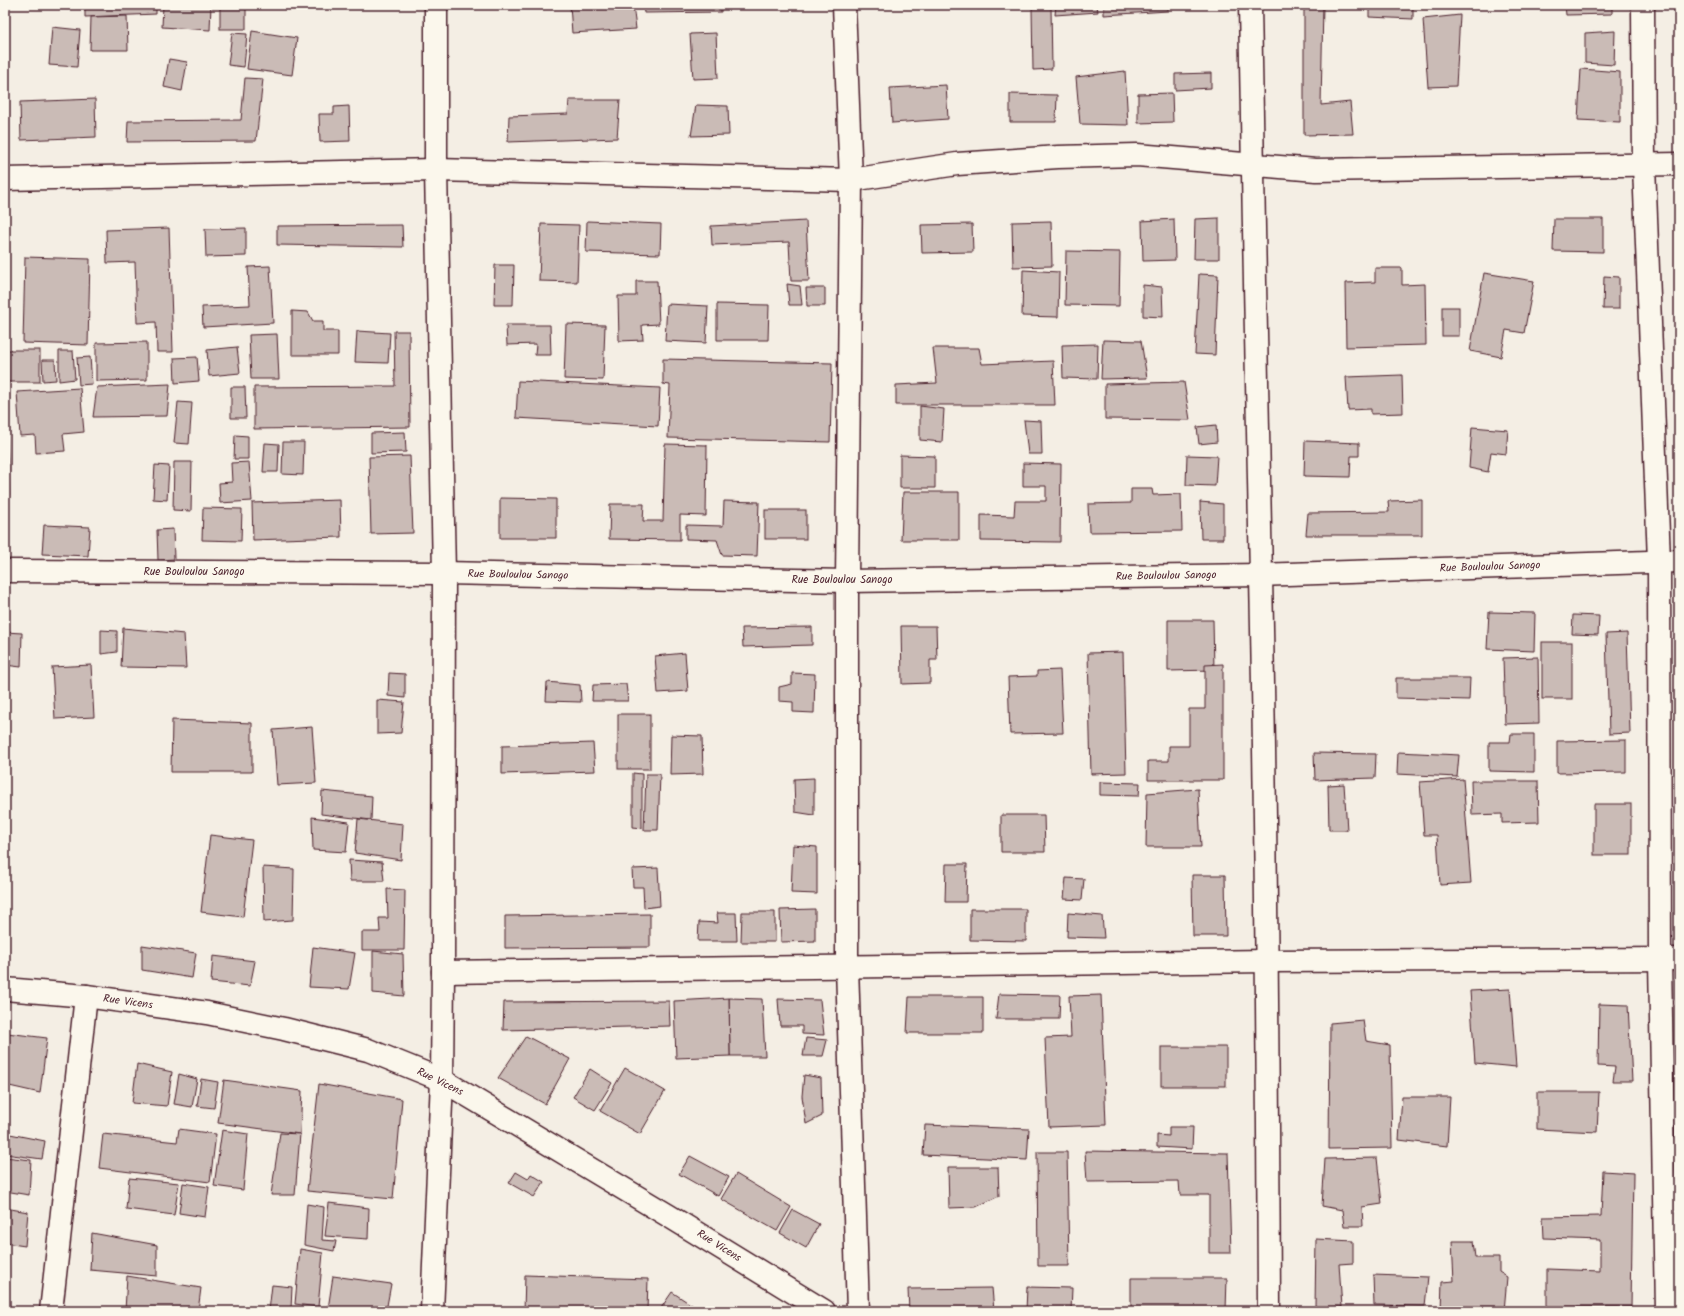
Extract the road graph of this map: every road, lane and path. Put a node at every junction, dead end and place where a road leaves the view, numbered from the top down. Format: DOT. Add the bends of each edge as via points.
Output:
graph roads {
  1 [pos="436,5"];
  2 [pos="844,5"];
  3 [pos="1250,5"];
  4 [pos="1643,5"];
  5 [pos="1679,164"];
  6 [pos="1252,165"];
  7 [pos="1644,165"];
  8 [pos="436,170"];
  9 [pos="5,179"];
  10 [pos="851,180"];
  11 [pos="1669,561"];
  12 [pos="5,571"];
  13 [pos="444,574"];
  14 [pos="1261,575"];
  15 [pos="847,581"];
  16 [pos="1670,959"];
  17 [pos="1267,961"];
  18 [pos="847,966"];
  19 [pos="443,972"];
  20 [pos="5,989"];
  21 [pos="86,996"];
  22 [pos="442,1080"];
  23 [pos="51,1311"];
  24 [pos="432,1311"];
  25 [pos="824,1311"];
  26 [pos="858,1311"];
  27 [pos="1269,1311"];
  28 [pos="1666,1311"];
  1 -- 8 [label="street"];
  2 -- 10 [label="street"];
  3 -- 6 [label="street"];
  4 -- 7 [label="street"];
  5 -- 7 [label="street"];
  6 -- 7 [label="street" via="1316,170"];
  6 -- 10 [label="street" via="1137,155 1058,157 957,164"];
  6 -- 14 [label="street"];
  7 -- 11 [label="street"];
  8 -- 9 [label="street"];
  8 -- 10 [label="street"];
  8 -- 13 [label="street"];
  10 -- 15 [label="street"];
  11 -- 14 [label="street, Rue Bouloulou Sanogo"];
  11 -- 16 [label="street"];
  12 -- 13 [label="street, Rue Bouloulou Sanogo"];
  13 -- 15 [label="street, Rue Bouloulou Sanogo"];
  13 -- 19 [label="street"];
  14 -- 15 [label="street, Rue Bouloulou Sanogo"];
  14 -- 17 [label="street"];
  15 -- 18 [label="street"];
  16 -- 17 [label="street"];
  16 -- 28 [label="street"];
  17 -- 18 [label="street"];
  17 -- 27 [label="street"];
  18 -- 19 [label="street"];
  18 -- 26 [label="street"];
  19 -- 22 [label="street"];
  20 -- 21 [label="street, Rue Vicens"];
  21 -- 22 [label="street, Rue Vicens" via="207,1013 284,1028 368,1050"];
  21 -- 23 [label="street"];
  22 -- 24 [label="street"];
  22 -- 25 [label="street, Rue Vicens"];
}
